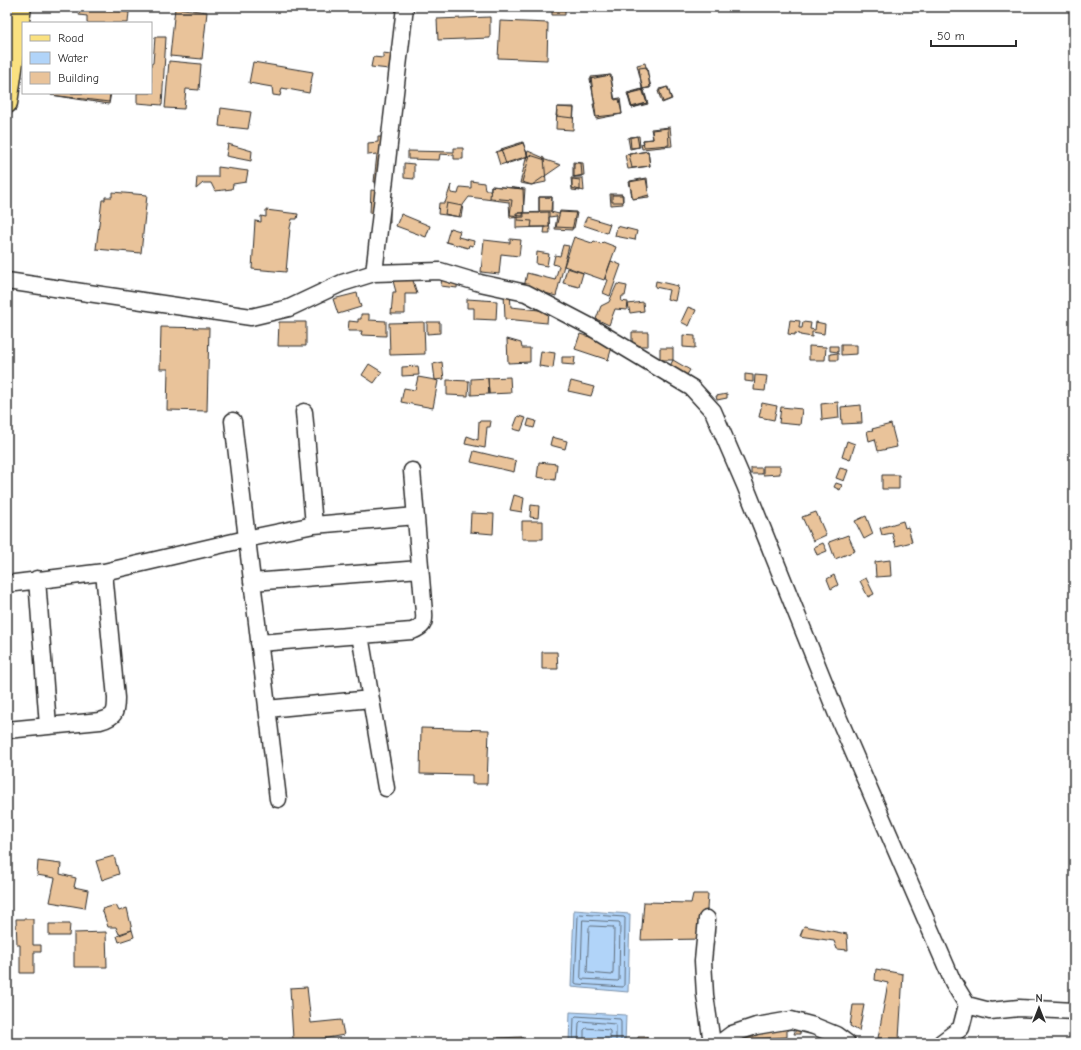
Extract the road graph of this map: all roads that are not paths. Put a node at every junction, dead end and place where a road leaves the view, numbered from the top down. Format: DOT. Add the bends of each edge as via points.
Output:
graph roads {
  1 [pos="21,7"];
  2 [pos="405,7"];
  3 [pos="7,103"];
  4 [pos="374,273"];
  5 [pos="7,281"];
  6 [pos="304,412"];
  7 [pos="233,421"];
  8 [pos="412,471"];
  9 [pos="416,516"];
  10 [pos="314,525"];
  11 [pos="246,539"];
  12 [pos="420,569"];
  13 [pos="104,572"];
  14 [pos="37,579"];
  15 [pos="252,582"];
  16 [pos="7,584"];
  17 [pos="360,635"];
  18 [pos="259,643"];
  19 [pos="371,699"];
  20 [pos="267,709"];
  21 [pos="48,726"];
  22 [pos="7,730"];
  23 [pos="386,788"];
  24 [pos="278,799"];
  25 [pos="707,919"];
  26 [pos="968,1005"];
  27 [pos="1074,1011"];
  28 [pos="712,1043"];
  29 [pos="720,1043"];
  30 [pos="847,1043"];
  31 [pos="941,1043"];
  1 -- 3 [label="main road"];
  2 -- 4 [label="street"];
  4 -- 5 [label="street" via="342,283 290,308 252,317"];
  4 -- 26 [label="street" via="440,271 526,293 589,326 692,388 713,411 836,712 953,982"];
  6 -- 10 [label="street"];
  7 -- 11 [label="street"];
  8 -- 9 [label="street"];
  9 -- 10 [label="street"];
  9 -- 12 [label="street"];
  10 -- 11 [label="street"];
  11 -- 13 [label="street"];
  11 -- 15 [label="street"];
  12 -- 15 [label="street"];
  12 -- 17 [label="street" via="425,619 423,624 412,631"];
  13 -- 14 [label="street"];
  13 -- 21 [label="street" via="116,698 115,714 100,721"];
  14 -- 16 [label="street"];
  14 -- 21 [label="street"];
  15 -- 18 [label="street"];
  17 -- 18 [label="street"];
  17 -- 19 [label="street"];
  18 -- 20 [label="street"];
  19 -- 20 [label="street"];
  19 -- 23 [label="street"];
  20 -- 24 [label="street"];
  21 -- 22 [label="street"];
  25 -- 28 [label="street" via="703,961"];
  26 -- 27 [label="street" via="990,1011 1019,1008"];
  26 -- 31 [label="street" via="961,1028"];
  29 -- 30 [label="street" via="732,1034 756,1026 791,1020 836,1035"];
}
